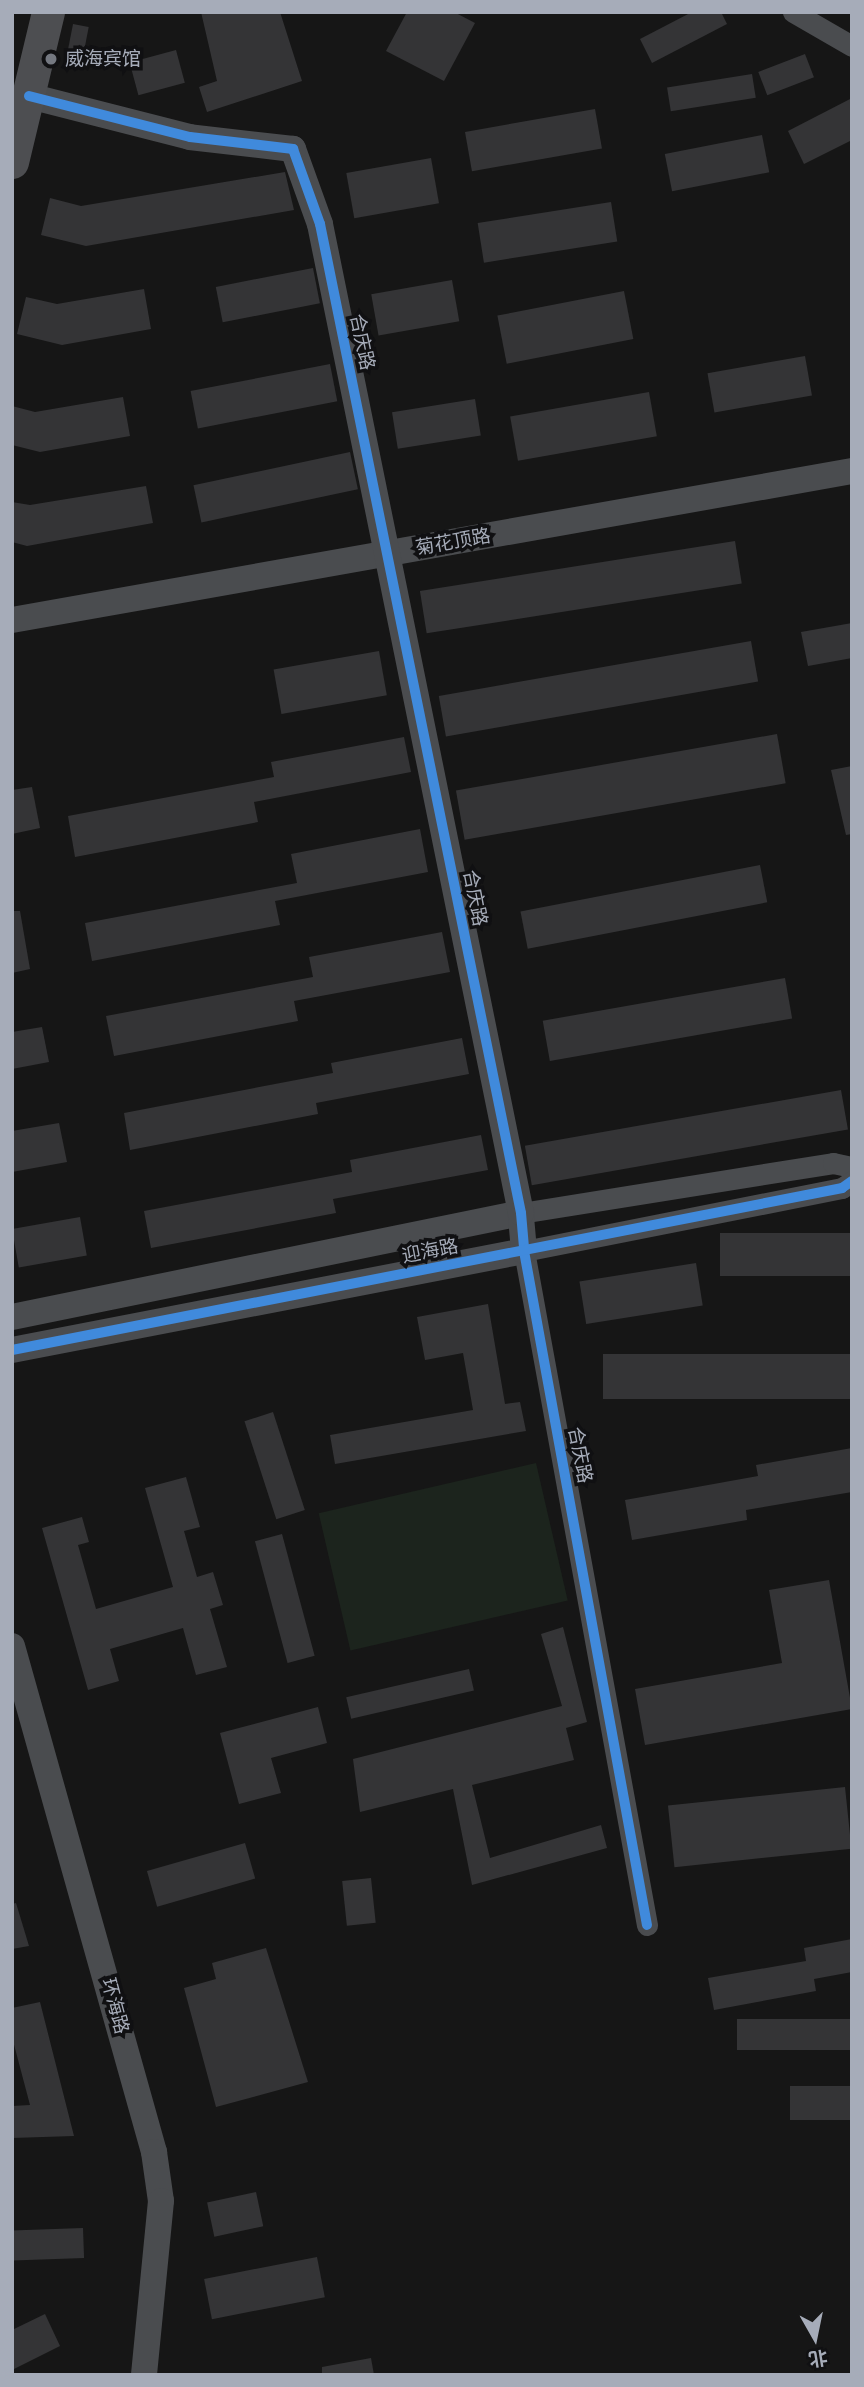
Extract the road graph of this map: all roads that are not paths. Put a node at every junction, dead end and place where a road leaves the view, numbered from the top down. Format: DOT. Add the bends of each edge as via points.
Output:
graph roads {
  1 [pos="48,12"];
  2 [pos="793,12"];
  3 [pos="852,46"];
  4 [pos="29,96"];
  5 [pos="12,162"];
  6 [pos="852,471"];
  7 [pos="387,554"];
  8 [pos="12,620"];
  9 [pos="852,1167"];
  10 [pos="852,1181"];
  11 [pos="521,1213"];
  12 [pos="524,1251"];
  13 [pos="12,1317"];
  14 [pos="12,1350"];
  15 [pos="12,1646"];
  16 [pos="647,1925"];
  17 [pos="144,2375"];
  1 -- 4 [label="main road"];
  2 -- 3 [label="street"];
  4 -- 5 [label="main road"];
  4 -- 7 [label="street, 合庆路" via="190,137 293,149 320,225"];
  6 -- 7 [label="street, 菊花顶路"];
  7 -- 8 [label="street, 菊花顶路"];
  7 -- 11 [label="street, 合庆路"];
  9 -- 11 [label="street, 迎海路" via="832,1163"];
  10 -- 12 [label="street, 迎海路" via="842,1188"];
  11 -- 12 [label="street, 合庆路"];
  11 -- 13 [label="street, 迎海路"];
  12 -- 14 [label="street, 迎海路"];
  12 -- 16 [label="street, 合庆路"];
  15 -- 17 [label="street, 环海路" via="154,2152 161,2202"];
}
